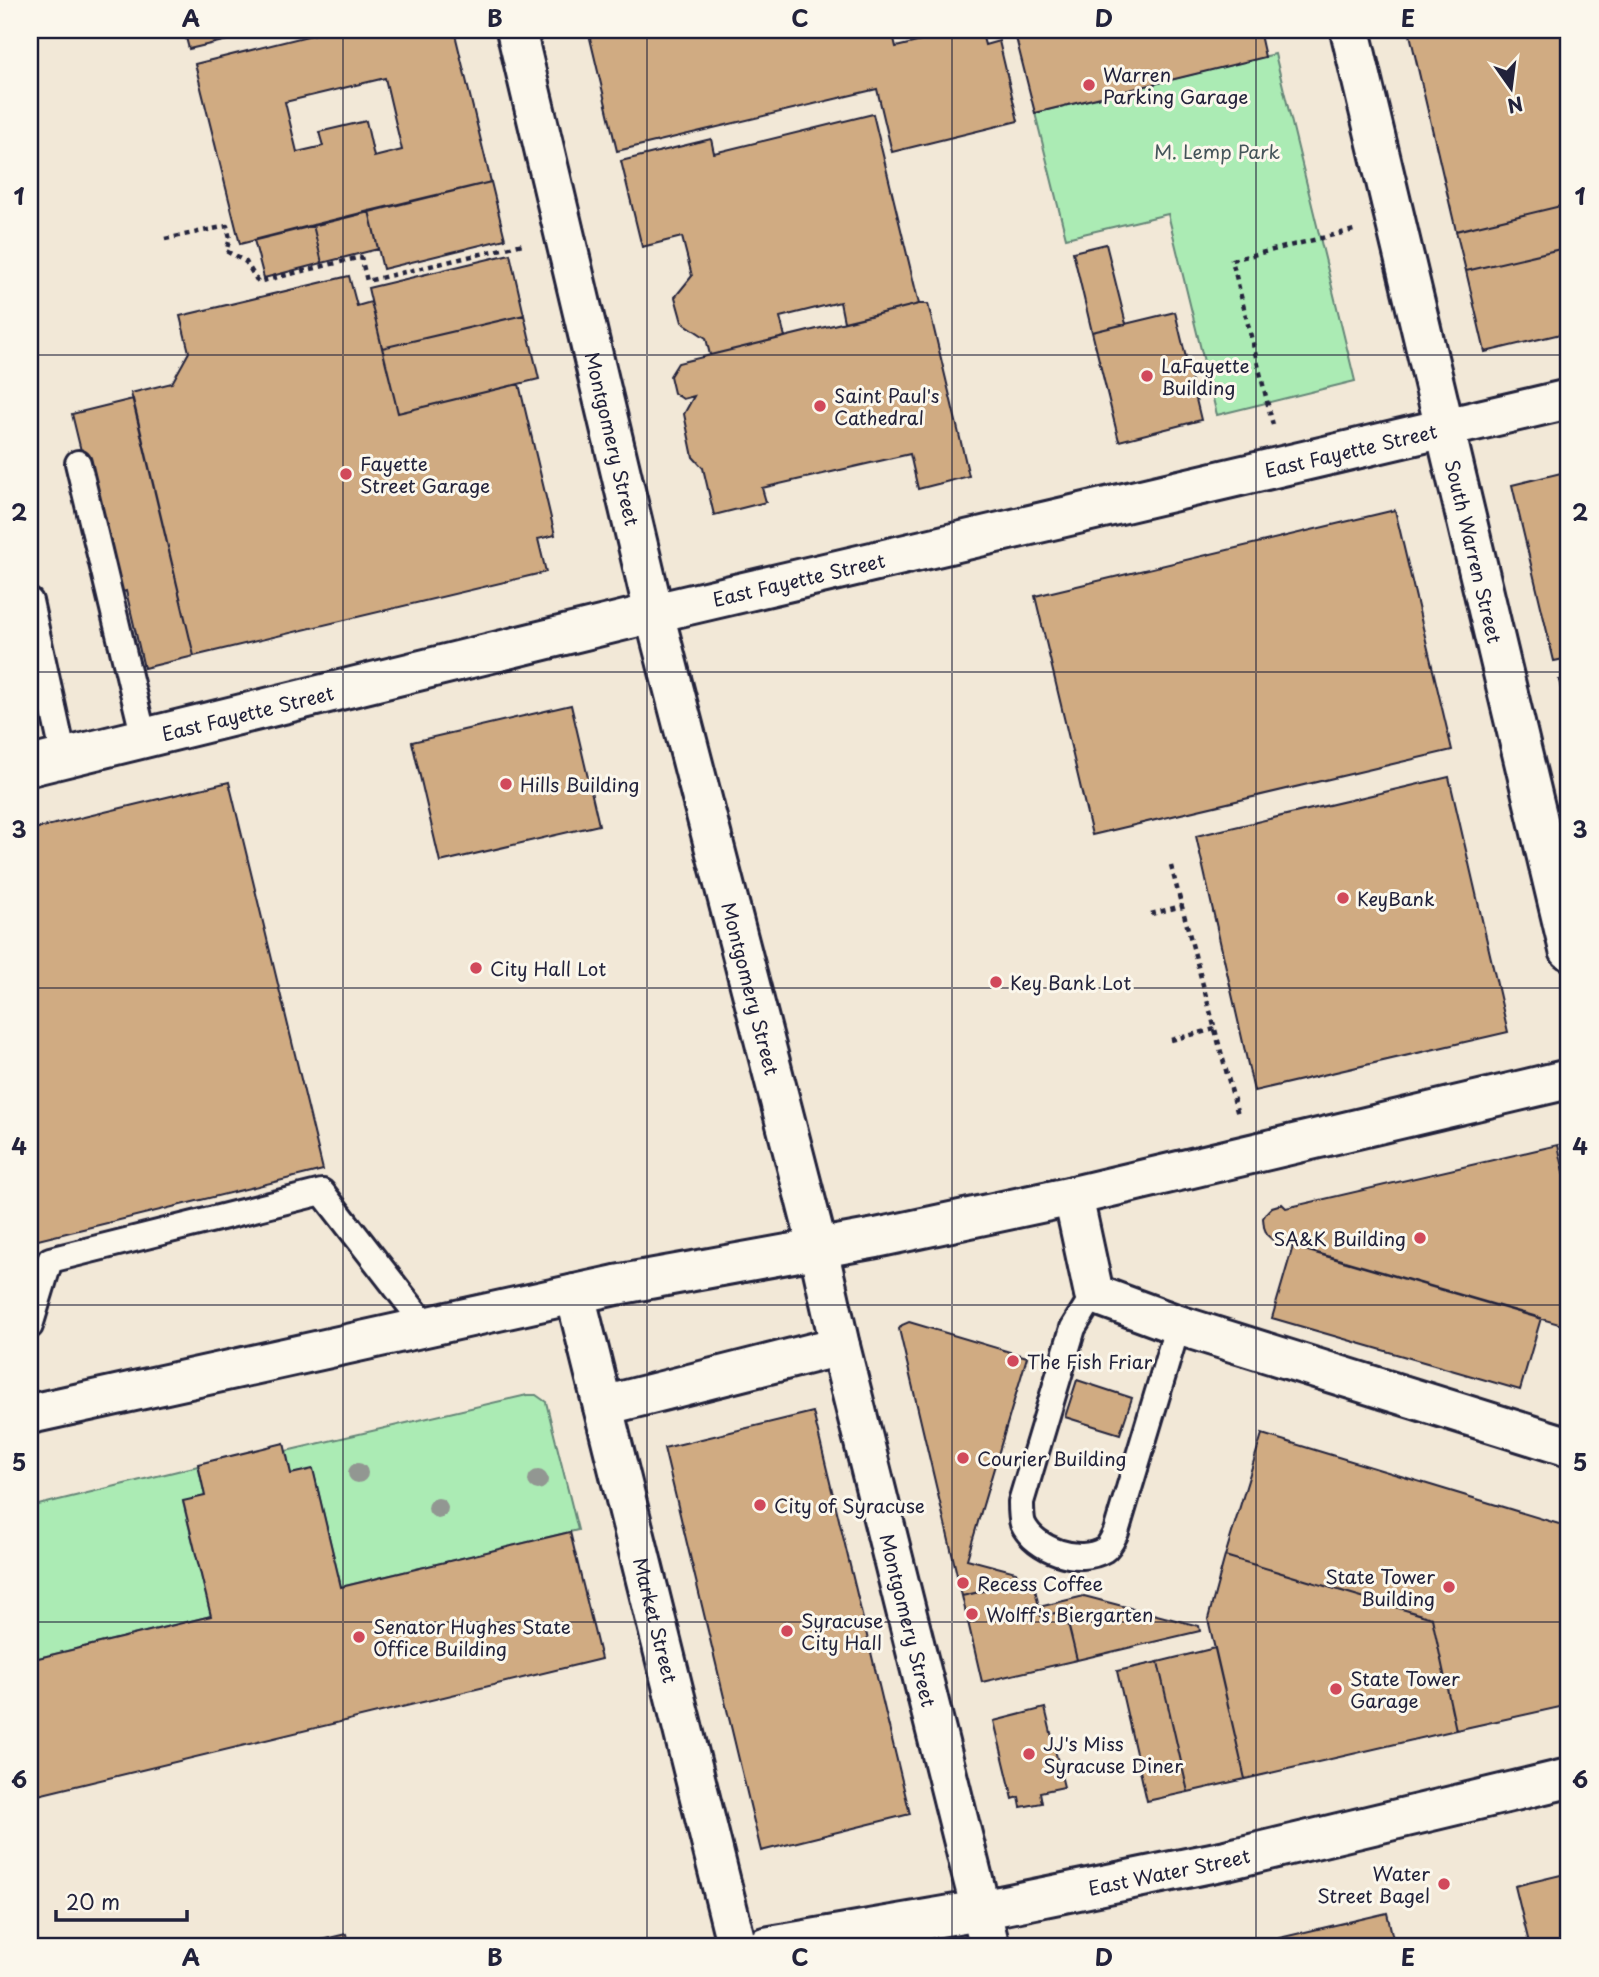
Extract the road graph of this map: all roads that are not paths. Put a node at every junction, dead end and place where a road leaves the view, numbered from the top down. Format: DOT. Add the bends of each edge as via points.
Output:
graph roads {
  1 [pos="516,30"];
  2 [pos="1350,30"];
  3 [pos="1569,400"];
  4 [pos="1446,429"];
  5 [pos="78,463"];
  6 [pos="30,601"];
  7 [pos="654,613"];
  8 [pos="144,738"];
  9 [pos="47,762"];
  10 [pos="1569,950"];
  11 [pos="1569,1079"];
  12 [pos="1073,1196"];
  13 [pos="818,1248"];
  14 [pos="575,1294"];
  15 [pos="1094,1294"];
  16 [pos="1178,1325"];
  17 [pos="30,1326"];
  18 [pos="426,1326"];
  19 [pos="840,1346"];
  20 [pos="603,1406"];
  21 [pos="30,1414"];
  22 [pos="1569,1447"];
  23 [pos="1569,1778"];
  24 [pos="980,1910"];
  25 [pos="737,1947"];
  26 [pos="765,1947"];
  27 [pos="990,1947"];
  1 -- 7 [label="street, Montgomery Street"];
  2 -- 4 [label="street, South Warren Street"];
  3 -- 4 [label="street, East Fayette Street"];
  4 -- 7 [label="street, East Fayette Street"];
  4 -- 10 [label="street, South Warren Street"];
  5 -- 8 [label="lane"];
  6 -- 9 [label="lane"];
  7 -- 8 [label="street, East Fayette Street"];
  7 -- 13 [label="street, Montgomery Street"];
  8 -- 9 [label="street, East Fayette Street"];
  11 -- 12 [label="street"];
  12 -- 13 [label="street"];
  12 -- 15 [label="street"];
  13 -- 14 [label="street"];
  13 -- 19 [label="street, Montgomery Street"];
  14 -- 18 [label="street"];
  14 -- 20 [label="street, Market Street"];
  15 -- 16 [label="street"];
  15 -- 16 [label="lane" via="1073,1328 1021,1502 1022,1522 1046,1548 1072,1555 1093,1555 1107,1548 1116,1532"];
  16 -- 22 [label="street"];
  17 -- 18 [label="lane" via="50,1260 322,1192"];
  18 -- 21 [label="street"];
  19 -- 20 [label="street"];
  19 -- 24 [label="street, Montgomery Street"];
  20 -- 25 [label="street, Market Street"];
  23 -- 24 [label="street, East Water Street" via="1226,1860"];
  24 -- 26 [label="street, East Water Street"];
  24 -- 27 [label="street, Montgomery Street"];
}
